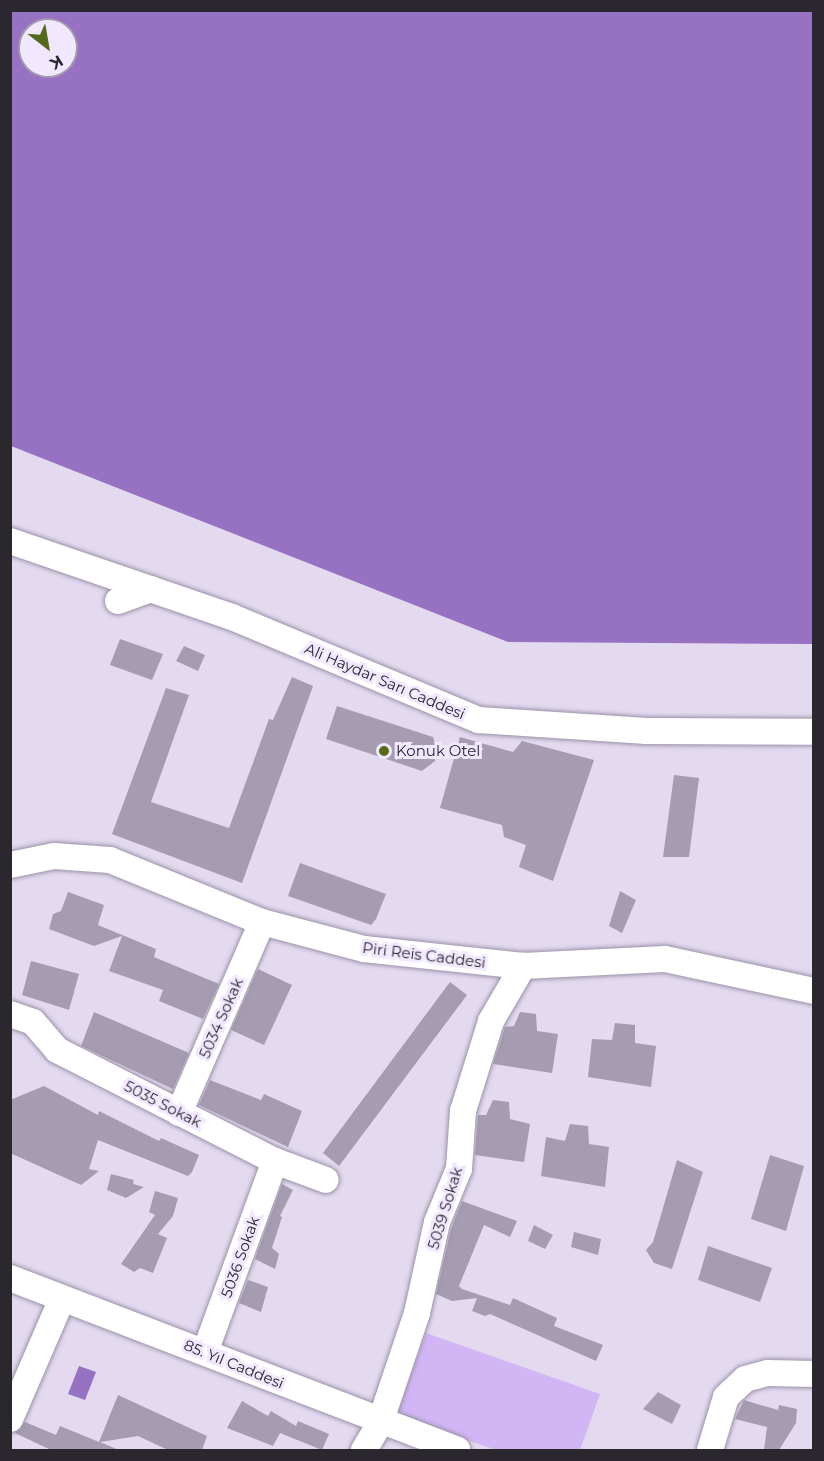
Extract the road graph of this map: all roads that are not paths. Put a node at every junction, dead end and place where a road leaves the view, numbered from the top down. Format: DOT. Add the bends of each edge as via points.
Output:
graph roads {
  1 [pos="10,541"];
  2 [pos="151,589"];
  3 [pos="118,602"];
  4 [pos="813,732"];
  5 [pos="10,866"];
  6 [pos="262,922"];
  7 [pos="523,966"];
  8 [pos="813,991"];
  9 [pos="10,1014"];
  10 [pos="179,1113"];
  11 [pos="275,1161"];
  12 [pos="326,1180"];
  13 [pos="10,1278"];
  14 [pos="62,1299"];
  15 [pos="205,1352"];
  16 [pos="813,1374"];
  17 [pos="10,1419"];
  18 [pos="380,1423"];
  19 [pos="364,1450"];
  20 [pos="457,1450"];
  21 [pos="710,1450"];
  1 -- 2 [label="street, Ali Haydar Sarı Caddesi"];
  2 -- 3 [label="street"];
  2 -- 4 [label="street, Ali Haydar Sarı Caddesi" via="232,617 478,720 647,731"];
  5 -- 6 [label="street, Piri Reis Caddesi" via="54,856 110,860"];
  6 -- 7 [label="street, Piri Reis Caddesi" via="364,949"];
  6 -- 10 [label="street, 5034 Sokak"];
  7 -- 8 [label="street, Piri Reis Caddesi" via="665,959"];
  7 -- 18 [label="street, 5039 Sokak" via="487,1032 463,1112 459,1169 437,1222 417,1313"];
  9 -- 10 [label="street, 5035 Sokak" via="33,1022 57,1050"];
  10 -- 11 [label="street, 5035 Sokak"];
  11 -- 12 [label="street, 5035 Sokak"];
  11 -- 15 [label="street, 5036 Sokak"];
  13 -- 14 [label="street, 85. Yıl Caddesi"];
  14 -- 15 [label="street, 85. Yıl Caddesi"];
  14 -- 17 [label="street"];
  15 -- 18 [label="street, 85. Yıl Caddesi"];
  16 -- 21 [label="street" via="768,1373 745,1379 726,1397"];
  18 -- 19 [label="street, 5039 Sokak"];
  18 -- 20 [label="street, 85. Yıl Caddesi"];
}
